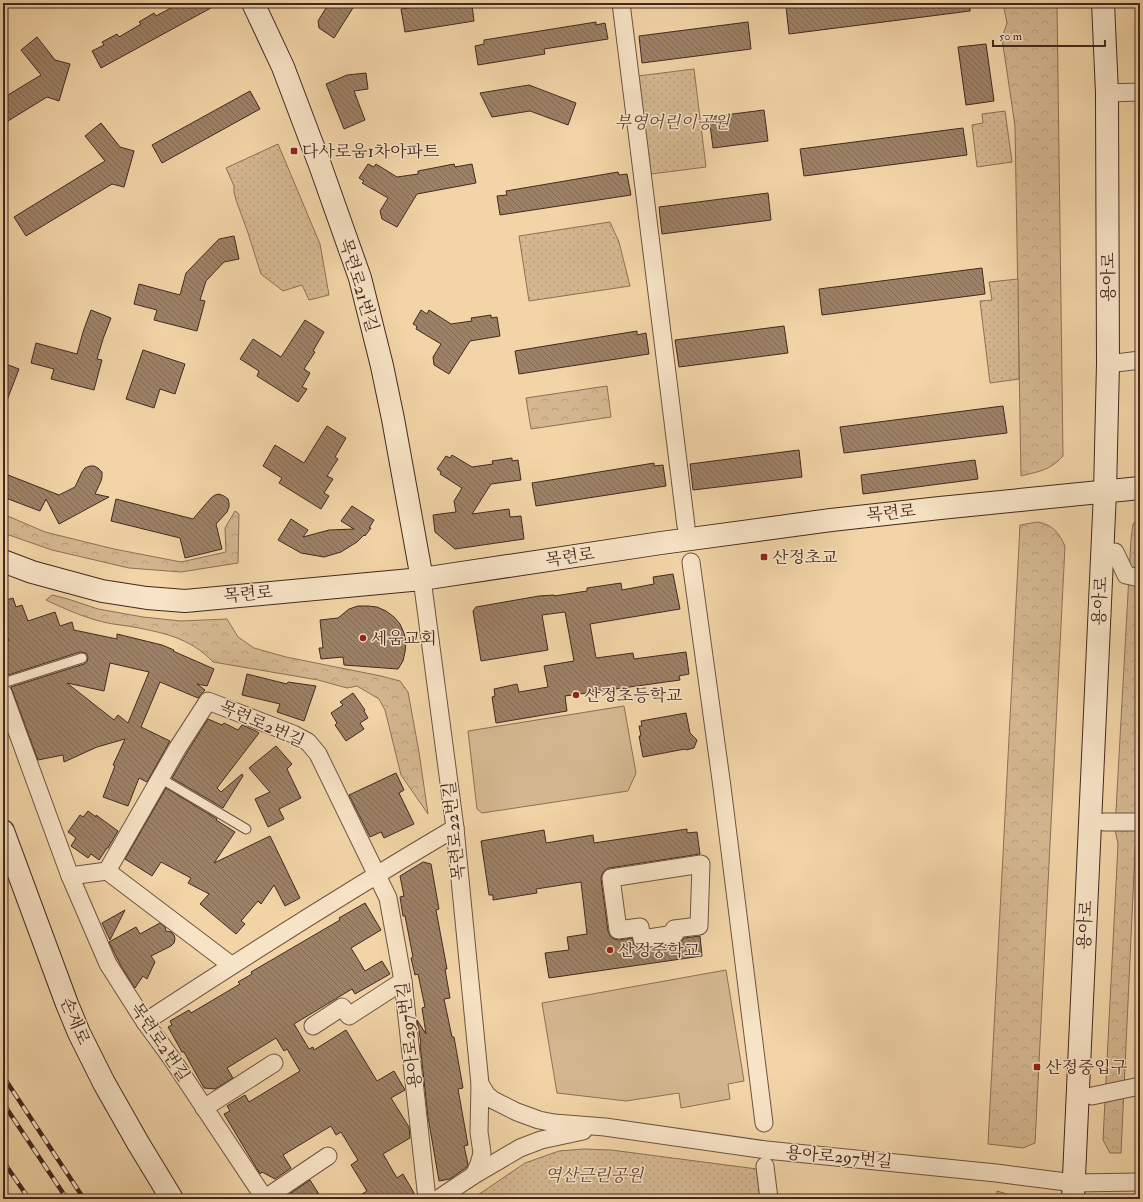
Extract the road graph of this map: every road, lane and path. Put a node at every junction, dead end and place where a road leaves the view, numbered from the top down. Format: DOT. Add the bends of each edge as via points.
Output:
graph roads {
  1 [pos="253,3"];
  2 [pos="620,3"];
  3 [pos="1103,3"];
  4 [pos="1140,92"];
  5 [pos="1107,93"];
  6 [pos="1140,360"];
  7 [pos="1108,364"];
  8 [pos="1140,488"];
  9 [pos="1105,492"];
  10 [pos="686,526"];
  11 [pos="1115,552"];
  12 [pos="3,561"];
  13 [pos="691,562"];
  14 [pos="1140,578"];
  15 [pos="422,579"];
  16 [pos="82,658"];
  17 [pos="3,683"];
  18 [pos="3,693"];
  19 [pos="160,778"];
  20 [pos="1104,822"];
  21 [pos="1140,822"];
  22 [pos="455,828"];
  23 [pos="246,829"];
  24 [pos="3,831"];
  25 [pos="107,871"];
  26 [pos="376,874"];
  27 [pos="70,876"];
  28 [pos="611,878"];
  29 [pos="230,965"];
  30 [pos="403,981"];
  31 [pos="145,1022"];
  32 [pos="313,1026"];
  33 [pos="274,1063"];
  34 [pos="480,1084"];
  35 [pos="1140,1086"];
  36 [pos="1092,1096"];
  37 [pos="204,1108"];
  38 [pos="514,1110"];
  39 [pos="764,1123"];
  40 [pos="605,1127"];
  41 [pos="480,1132"];
  42 [pos="516,1150"];
  43 [pos="328,1156"];
  44 [pos="765,1166"];
  45 [pos="474,1175"];
  46 [pos="1140,1182"];
  47 [pos="1073,1191"];
  48 [pos="172,1199"];
  49 [pos="264,1199"];
  50 [pos="427,1199"];
  51 [pos="438,1199"];
  52 [pos="769,1199"];
  1 -- 15 [label="main road, 목련로21번길" via="283,67 360,278 393,419"];
  2 -- 10 [label="street"];
  3 -- 5 [label="main road, 용아로"];
  4 -- 5 [label="street"];
  5 -- 7 [label="main road, 용아로"];
  6 -- 7 [label="street"];
  7 -- 9 [label="main road, 용아로"];
  8 -- 9 [label="main road, 목련로"];
  9 -- 15 [label="main road, 목련로" via="831,520"];
  9 -- 47 [label="main road, 용아로"];
  11 -- 14 [label="street" via="1126,575"];
  12 -- 15 [label="main road, 목련로" via="32,572 102,591 185,601"];
  13 -- 39 [label="street"];
  15 -- 22 [label="street, 목련로22번길"];
  16 -- 17 [label="lane"];
  18 -- 27 [label="street, 목련로2번길"];
  19 -- 23 [label="lane"];
  19 -- 25 [label="street, 목련로2번길"];
  19 -- 26 [label="street, 목련로2번길" via="208,701 293,734 308,742 318,754"];
  20 -- 21 [label="street"];
  22 -- 26 [label="street"];
  22 -- 34 [label="street, 목련로22번길"];
  24 -- 48 [label="main road, 손재로" via="79,1033 108,1090"];
  25 -- 27 [label="street"];
  25 -- 29 [label="street"];
  26 -- 29 [label="street"];
  26 -- 30 [label="street, 용아로297번길" via="388,898"];
  27 -- 31 [label="street, 목련로2번길" via="108,964"];
  28 -- 28 [label="street" via="618,930 640,927 642,939 675,934 674,929 699,926 701,864"];
  29 -- 31 [label="street"];
  30 -- 32 [label="street" via="348,1016 342,1007"];
  30 -- 50 [label="street, 용아로297번길"];
  31 -- 37 [label="street, 목련로2번길"];
  33 -- 37 [label="street"];
  34 -- 38 [label="street, 용아로297번길" via="493,1100"];
  34 -- 41 [label="street, 목련로22번길"];
  35 -- 36 [label="street"];
  37 -- 49 [label="street, 목련로2번길"];
  38 -- 40 [label="street, 용아로297번길" via="554,1123"];
  38 -- 41 [label="street" via="498,1107 491,1109 482,1118"];
  38 -- 42 [label="street" via="523,1117 527,1133"];
  40 -- 42 [label="street" via="541,1140"];
  40 -- 47 [label="street, 용아로297번길" via="766,1150 989,1172"];
  41 -- 42 [label="street" via="484,1146 490,1151 505,1154"];
  41 -- 45 [label="street, 목련로22번길" via="482,1153"];
  42 -- 45 [label="street"];
  43 -- 49 [label="street"];
  44 -- 52 [label="street"];
  45 -- 51 [label="street"];
  46 -- 47 [label="street, 용아로297번길"];
}
